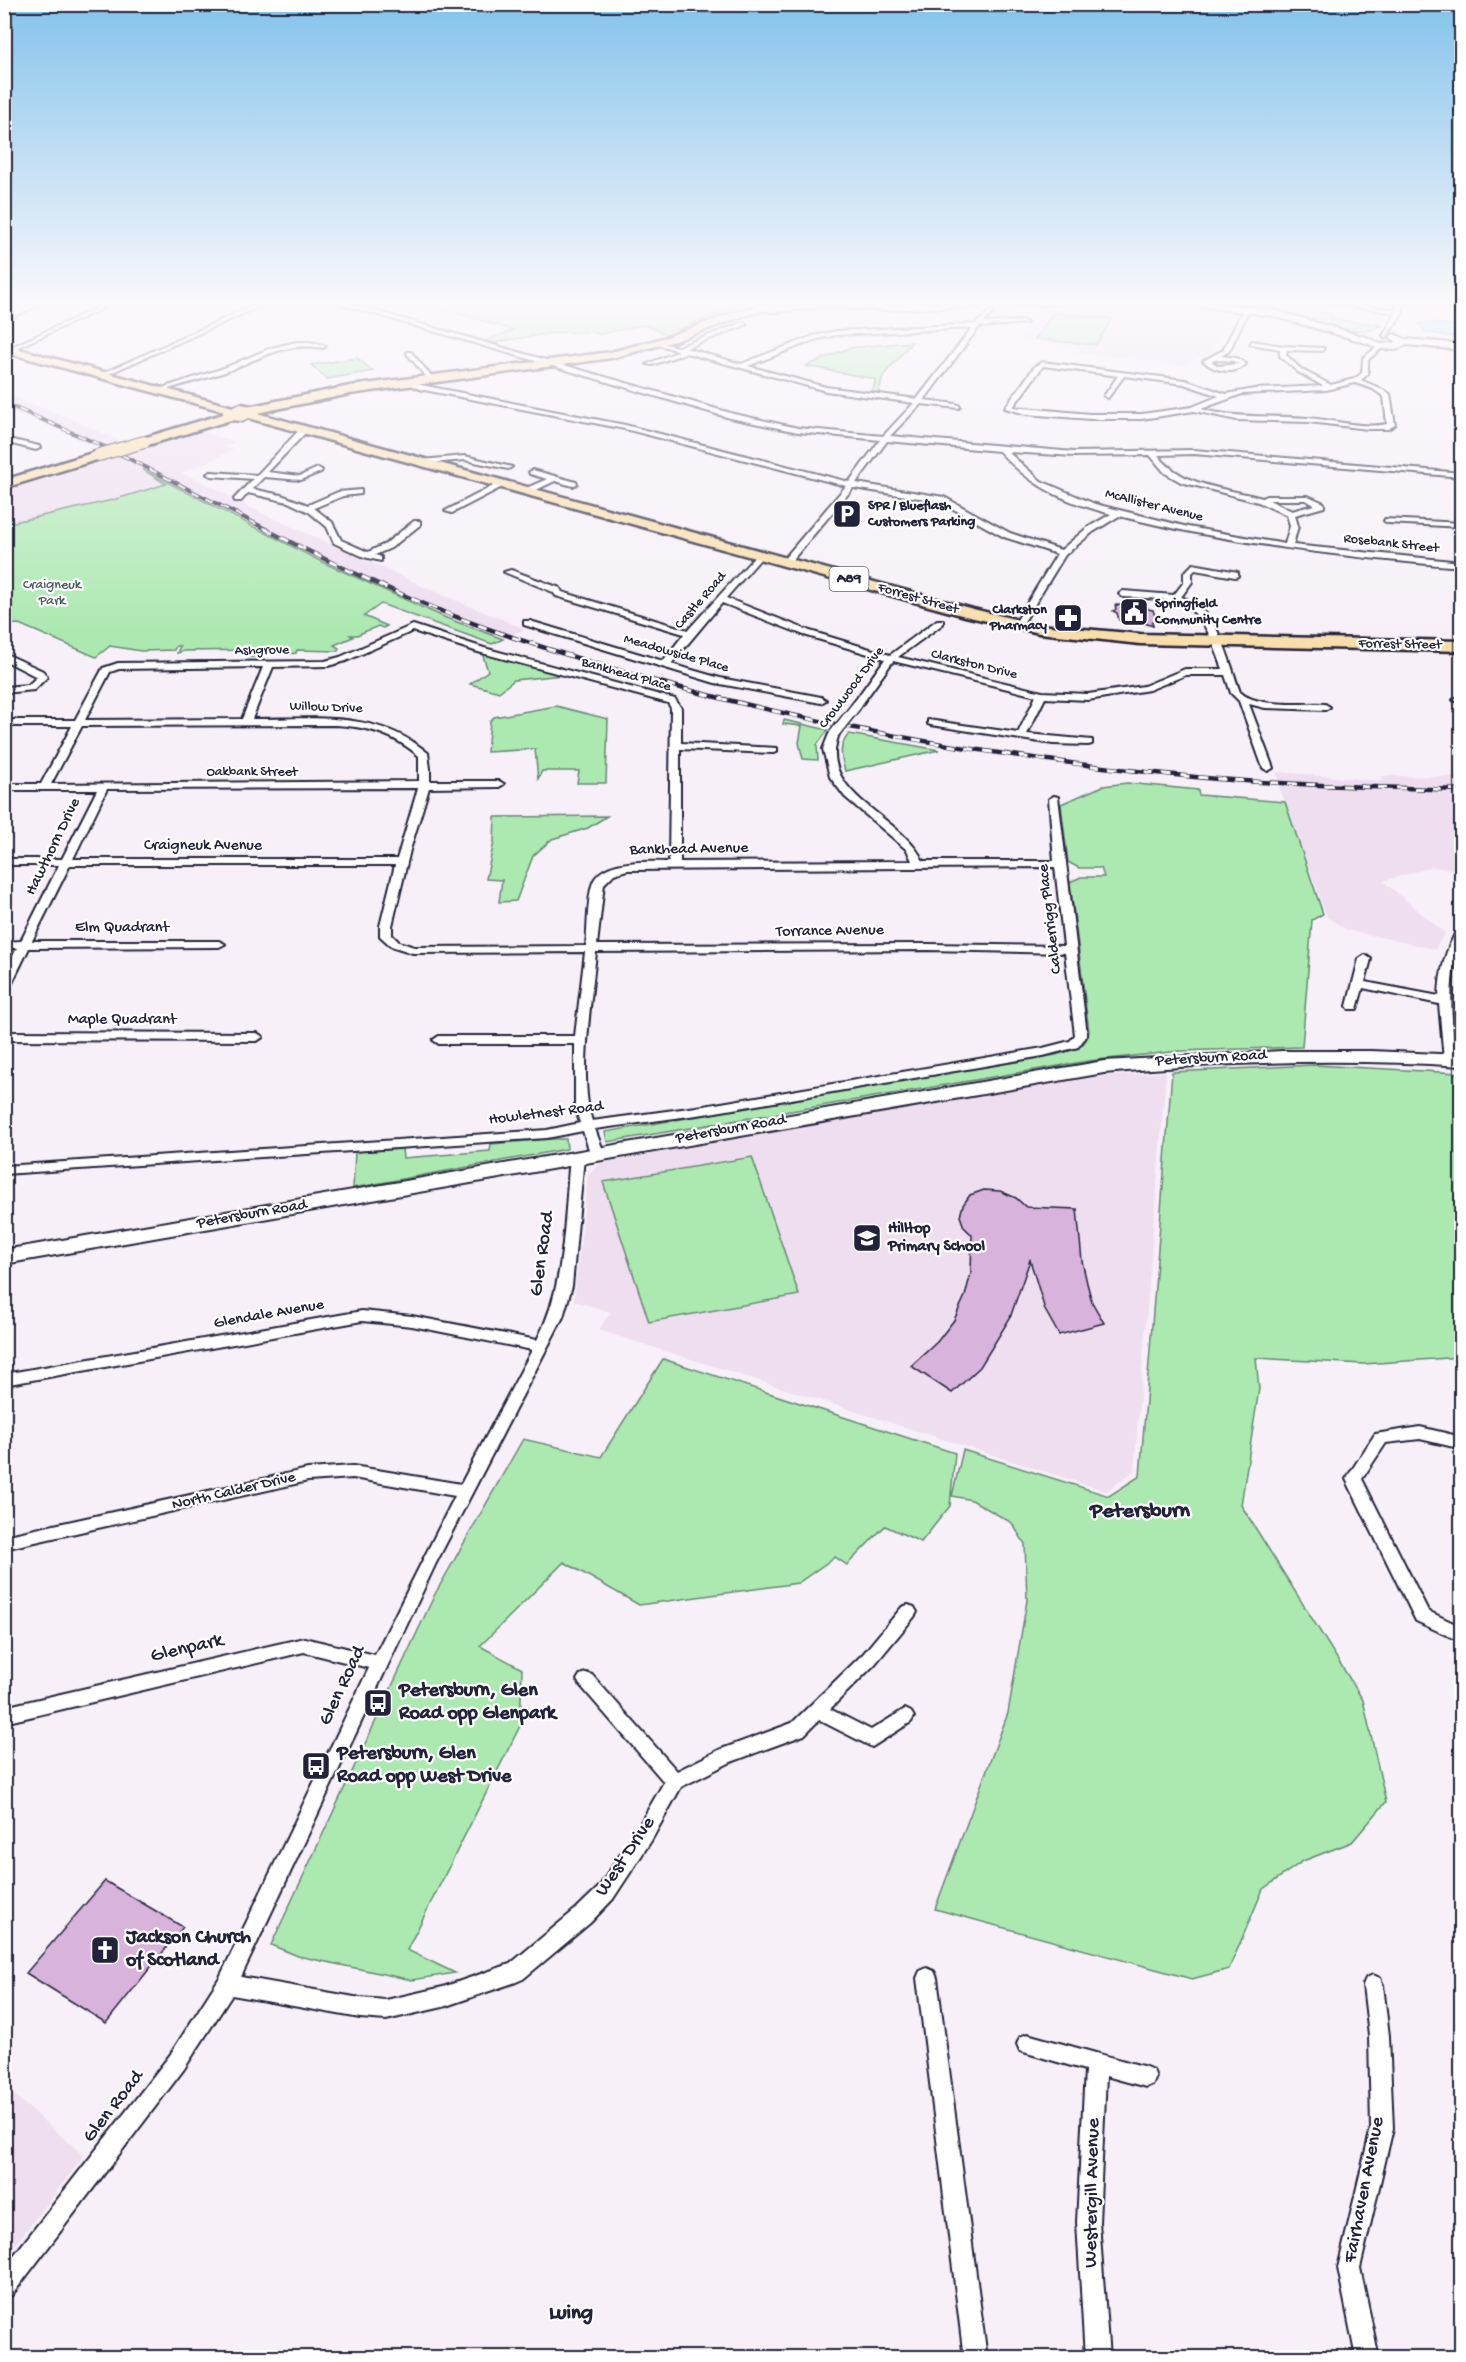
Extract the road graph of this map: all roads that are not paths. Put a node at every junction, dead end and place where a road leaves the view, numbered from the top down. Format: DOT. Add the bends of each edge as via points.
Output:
graph roads {
  1 [pos="222,410"];
  2 [pos="259,410"];
  3 [pos="539,410"];
  4 [pos="714,410"];
  5 [pos="910,410"];
  6 [pos="1020,410"];
  7 [pos="1187,410"];
  8 [pos="1198,410"];
  9 [pos="1389,410"];
  10 [pos="252,412"];
  11 [pos="231,413"];
  12 [pos="305,429"];
  13 [pos="25,434"];
  14 [pos="884,439"];
  15 [pos="7,440"];
  16 [pos="36,448"];
  17 [pos="1001,449"];
  18 [pos="1152,452"];
  19 [pos="421,462"];
  20 [pos="508,467"];
  21 [pos="318,470"];
  22 [pos="532,472"];
  23 [pos="211,474"];
  24 [pos="1461,475"];
  25 [pos="259,476"];
  26 [pos="553,479"];
  27 [pos="4,484"];
  28 [pos="573,484"];
  29 [pos="502,485"];
  30 [pos="851,485"];
  31 [pos="245,490"];
  32 [pos="527,491"];
  33 [pos="358,492"];
  34 [pos="1261,498"];
  35 [pos="238,499"];
  36 [pos="305,508"];
  37 [pos="449,511"];
  38 [pos="1118,513"];
  39 [pos="1291,514"];
  40 [pos="1388,521"];
  41 [pos="417,523"];
  42 [pos="1461,525"];
  43 [pos="1289,546"];
  44 [pos="1318,550"];
  45 [pos="1062,553"];
  46 [pos="367,555"];
  47 [pos="759,555"];
  48 [pos="378,560"];
  49 [pos="786,562"];
  50 [pos="1461,565"];
  51 [pos="508,572"];
  52 [pos="1235,574"];
  53 [pos="1124,594"];
  54 [pos="1176,598"];
  55 [pos="720,599"];
  56 [pos="940,622"];
  57 [pos="527,623"];
  58 [pos="1018,625"];
  59 [pos="412,628"];
  60 [pos="690,633"];
  61 [pos="1216,641"];
  62 [pos="1461,646"];
  63 [pos="4,656"];
  64 [pos="891,658"];
  65 [pos="269,665"];
  66 [pos="664,666"];
  67 [pos="1228,672"];
  68 [pos="4,690"];
  69 [pos="1042,695"];
  70 [pos="1244,699"];
  71 [pos="821,700"];
  72 [pos="1325,707"];
  73 [pos="246,722"];
  74 [pos="931,722"];
  75 [pos="4,723"];
  76 [pos="77,723"];
  77 [pos="1021,736"];
  78 [pos="1088,742"];
  79 [pos="675,746"];
  80 [pos="773,750"];
  81 [pos="1268,768"];
  82 [pos="499,784"];
  83 [pos="425,785"];
  84 [pos="45,786"];
  85 [pos="4,787"];
  86 [pos="103,787"];
  87 [pos="1054,799"];
  88 [pos="4,862"];
  89 [pos="64,862"];
  90 [pos="401,862"];
  91 [pos="1060,864"];
  92 [pos="918,865"];
  93 [pos="674,866"];
  94 [pos="1461,931"];
  95 [pos="219,944"];
  96 [pos="4,945"];
  97 [pos="25,945"];
  98 [pos="1071,950"];
  99 [pos="589,951"];
  100 [pos="1365,959"];
  101 [pos="1359,984"];
  102 [pos="4,987"];
  103 [pos="1444,1001"];
  104 [pos="1353,1006"];
  105 [pos="1082,1035"];
  106 [pos="4,1036"];
  107 [pos="239,1036"];
  108 [pos="257,1036"];
  109 [pos="439,1040"];
  110 [pos="581,1040"];
  111 [pos="235,1049"];
  112 [pos="1456,1061"];
  113 [pos="586,1126"];
  114 [pos="597,1152"];
  115 [pos="577,1156"];
  116 [pos="4,1170"];
  117 [pos="4,1257"];
  118 [pos="541,1346"];
  119 [pos="4,1380"];
  120 [pos="1461,1443"];
  121 [pos="465,1491"];
  122 [pos="4,1543"];
  123 [pos="908,1612"];
  124 [pos="1461,1635"];
  125 [pos="379,1663"];
  126 [pos="586,1680"];
  127 [pos="817,1711"];
  128 [pos="4,1715"];
  129 [pos="905,1717"];
  130 [pos="674,1781"];
  131 [pos="927,1977"];
  132 [pos="226,1984"];
  133 [pos="1373,1985"];
  134 [pos="1027,2044"];
  135 [pos="1096,2064"];
  136 [pos="1146,2077"];
  137 [pos="4,2287"];
  138 [pos="976,2358"];
  139 [pos="1097,2358"];
  140 [pos="1368,2358"];
  1 -- 11 [label="main road, A89"];
  2 -- 10 [label="main road"];
  3 -- 30 [label="street" via="625,427"];
  4 -- 14 [label="street" via="798,430"];
  5 -- 14 [label="street"];
  6 -- 7 [label="street" via="1103,417"];
  8 -- 9 [label="street" via="1239,419 1311,420 1388,428"];
  10 -- 11 [label="main road, A89" via="244,417"];
  10 -- 12 [label="main road, Forrest Street / A89"];
  11 -- 27 [label="main road, bridge"];
  12 -- 19 [label="main road, Forrest Street / A89"];
  12 -- 25 [label="street"];
  13 -- 15 [label="street"];
  14 -- 17 [label="street"];
  14 -- 30 [label="street"];
  15 -- 16 [label="street"];
  17 -- 18 [label="street" via="1074,454"];
  17 -- 38 [label="street, McAllister Avenue" via="1038,482"];
  18 -- 24 [label="street" via="1194,452"];
  18 -- 34 [label="street" via="1168,472 1189,482"];
  19 -- 20 [label="street" via="465,458"];
  19 -- 29 [label="main road, Forrest Street / A89"];
  21 -- 25 [label="street" via="301,478"];
  22 -- 26 [label="street"];
  23 -- 25 [label="street"];
  25 -- 31 [label="street"];
  26 -- 28 [label="street"];
  26 -- 32 [label="street"];
  29 -- 32 [label="main road, Forrest Street / A89"];
  29 -- 37 [label="street"];
  30 -- 45 [label="street" via="941,499 1007,535"];
  30 -- 49 [label="street"];
  31 -- 35 [label="street"];
  31 -- 36 [label="street" via="276,495"];
  32 -- 47 [label="main road, Forrest Street / A89"];
  33 -- 36 [label="street" via="340,489"];
  34 -- 39 [label="street"];
  34 -- 39 [label="street" via="1308,498 1321,504"];
  36 -- 46 [label="street" via="330,525 337,541"];
  38 -- 43 [label="street, McAllister Avenue"];
  38 -- 45 [label="street"];
  39 -- 43 [label="street" via="1294,526"];
  40 -- 42 [label="street"];
  41 -- 46 [label="street" via="388,546"];
  43 -- 44 [label="street, McAllister Avenue"];
  44 -- 50 [label="street, Rosebank Street"];
  45 -- 58 [label="street"];
  46 -- 48 [label="street"];
  47 -- 49 [label="main road, Forrest Street / A89"];
  47 -- 55 [label="street, Castle Road"];
  49 -- 58 [label="main road, Forrest Street / A89"];
  51 -- 60 [label="street" via="559,594"];
  52 -- 54 [label="street" via="1192,567 1188,582"];
  53 -- 54 [label="street"];
  54 -- 61 [label="street" via="1203,614"];
  55 -- 60 [label="street, Castle Road"];
  55 -- 64 [label="street, Clarkston Drive" via="807,633"];
  56 -- 64 [label="street, Crowwood Drive"];
  57 -- 66 [label="street, Meadowside Place"];
  58 -- 61 [label="main road, Forrest Street / A89" via="1074,634"];
  59 -- 65 [label="street, Ashgrove" via="325,664"];
  59 -- 79 [label="street, Bankhead Place" via="672,701 676,708"];
  60 -- 66 [label="street, Castle Road"];
  61 -- 62 [label="main road, Forrest Street / A89"];
  61 -- 67 [label="street"];
  63 -- 68 [label="street" via="42,677 31,688"];
  64 -- 69 [label="street, Clarkston Drive"];
  64 -- 92 [label="street, Crowwood Drive, bridge" via="834,734 828,749 835,777 849,795 912,849"];
  65 -- 73 [label="street"];
  65 -- 76 [label="street, Ashgrove" via="118,666 106,670"];
  66 -- 71 [label="street, Meadowside Place" via="718,681"];
  67 -- 69 [label="street, Clarkston Drive" via="1185,672 1146,688 1088,697"];
  67 -- 70 [label="street" via="1236,693"];
  69 -- 77 [label="street"];
  70 -- 72 [label="street" via="1264,705"];
  70 -- 81 [label="street"];
  73 -- 76 [label="street, Willow Drive"];
  73 -- 83 [label="street, Willow Drive" via="365,724 395,733 424,755"];
  74 -- 77 [label="street"];
  75 -- 76 [label="street, Willow Drive"];
  76 -- 84 [label="street"];
  77 -- 78 [label="street"];
  79 -- 80 [label="street"];
  79 -- 93 [label="street, Bankhead Place"];
  82 -- 83 [label="street, Oakbank Street"];
  83 -- 86 [label="street, Oakbank Street"];
  83 -- 90 [label="street, Willow Drive"];
  84 -- 85 [label="street, Oakbank Street"];
  84 -- 86 [label="street, Oakbank Street"];
  86 -- 89 [label="street, Hawthorn Drive"];
  87 -- 91 [label="street, Calderrigg Place"];
  88 -- 89 [label="street, Craigneuk Avenue"];
  89 -- 90 [label="street, Craigneuk Avenue"];
  89 -- 97 [label="street, Hawthorn Drive"];
  90 -- 99 [label="street, Willow Drive" via="386,926 387,936 395,944 413,950"];
  91 -- 92 [label="street, Bankhead Avenue"];
  91 -- 98 [label="street, Calderrigg Place"];
  92 -- 93 [label="street, Bankhead Avenue"];
  93 -- 99 [label="street, Bankhead Avenue" via="627,866 600,878"];
  94 -- 103 [label="street" via="1452,951"];
  95 -- 97 [label="street, Elm Quadrant"];
  96 -- 97 [label="street, Elm Quadrant"];
  97 -- 102 [label="street, Hawthorn Drive"];
  98 -- 99 [label="street, Torrance Avenue" via="917,947"];
  98 -- 105 [label="street, Calderrigg Place"];
  99 -- 110 [label="street, Bankhead Avenue"];
  100 -- 101 [label="street"];
  101 -- 103 [label="street"];
  101 -- 104 [label="street"];
  103 -- 112 [label="street"];
  105 -- 113 [label="street, Howletnest Road" via="1074,1044 1043,1052 704,1110"];
  106 -- 107 [label="street, Maple Quadrant"];
  107 -- 108 [label="street, Maple Quadrant"];
  107 -- 111 [label="street"];
  109 -- 110 [label="street"];
  110 -- 113 [label="street, Bankhead Avenue" via="581,1107"];
  112 -- 114 [label="main road, Petersburn Road" via="1246,1056 1104,1067"];
  113 -- 114 [label="street, Bankhead Avenue"];
  113 -- 116 [label="street, Howletnest Road" via="547,1134"];
  114 -- 115 [label="main road, Petersburn Road"];
  115 -- 117 [label="main road, Petersburn Road"];
  115 -- 118 [label="street, Glen Road" via="565,1286 556,1317"];
  118 -- 119 [label="street, Glendale Avenue" via="362,1316"];
  118 -- 121 [label="street, Glen Road"];
  120 -- 124 [label="street" via="1420,1433 1381,1438 1354,1479 1422,1616"];
  121 -- 122 [label="street, North Calder Drive" via="353,1472 308,1475"];
  121 -- 125 [label="street, Glen Road"];
  123 -- 127 [label="street" via="869,1659"];
  125 -- 128 [label="street, Glenpark" via="304,1645"];
  125 -- 132 [label="street, Glen Road"];
  126 -- 130 [label="street"];
  127 -- 129 [label="street" via="873,1739"];
  127 -- 130 [label="street" via="798,1729 725,1756"];
  130 -- 132 [label="street, West Drive" via="606,1893 516,1971 443,1997 386,2010"];
  131 -- 138 [label="street"];
  132 -- 137 [label="street, Glen Road" via="177,2062"];
  133 -- 140 [label="street, Fairhaven Avenue" via="1382,2128 1349,2268"];
  134 -- 135 [label="street"];
  135 -- 136 [label="street"];
  135 -- 139 [label="street, Westergill Avenue" via="1088,2222"];
}
